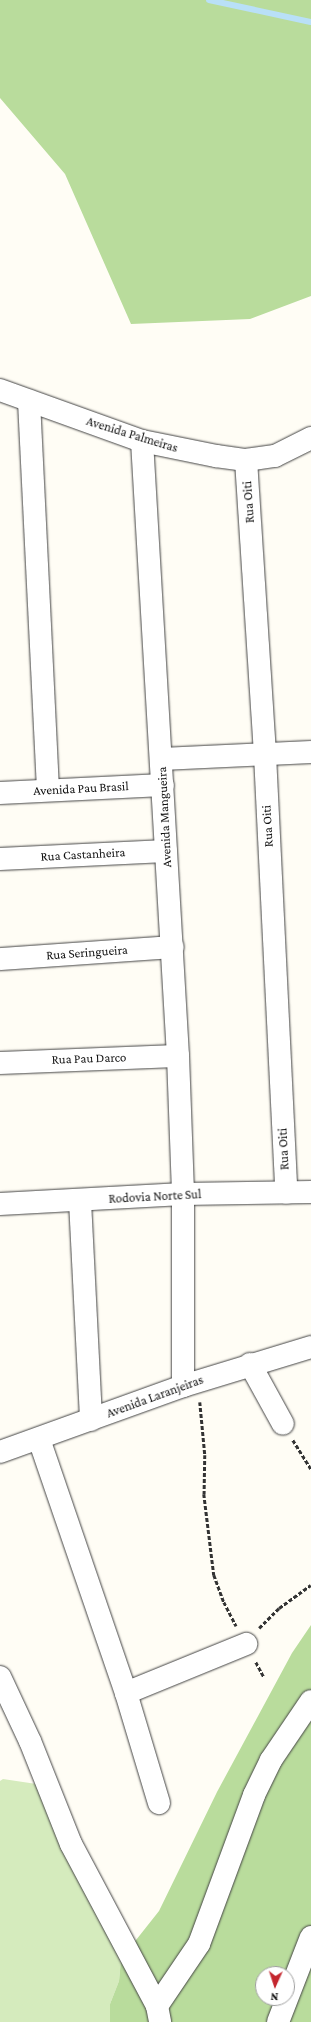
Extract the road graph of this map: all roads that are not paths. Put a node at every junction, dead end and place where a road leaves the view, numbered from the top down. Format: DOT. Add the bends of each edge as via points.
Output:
graph roads {
  1 [pos="0,390"];
  2 [pos="29,401"];
  3 [pos="311,438"];
  4 [pos="142,441"];
  5 [pos="246,460"];
  6 [pos="311,752"];
  7 [pos="265,755"];
  8 [pos="162,759"];
  9 [pos="163,785"];
  10 [pos="48,790"];
  11 [pos="0,793"];
  12 [pos="166,851"];
  13 [pos="0,859"];
  14 [pos="173,947"];
  15 [pos="0,959"];
  16 [pos="178,1056"];
  17 [pos="0,1063"];
  18 [pos="286,1192"];
  19 [pos="311,1192"];
  20 [pos="183,1194"];
  21 [pos="80,1201"];
  22 [pos="0,1204"];
  23 [pos="311,1347"];
  24 [pos="250,1364"];
  25 [pos="182,1386"];
  26 [pos="91,1420"];
  27 [pos="283,1424"];
  28 [pos="40,1438"];
  29 [pos="0,1452"];
  30 [pos="246,1644"];
  31 [pos="0,1677"];
  32 [pos="126,1693"];
  33 [pos="311,1701"];
  34 [pos="159,1803"];
  35 [pos="311,1937"];
  36 [pos="158,2014"];
  37 [pos="278,2022"];
  1 -- 2 [label="street, Avenida Palmeiras"];
  2 -- 4 [label="street, Avenida Palmeiras"];
  2 -- 10 [label="street"];
  3 -- 5 [label="street, Avenida Palmeiras" via="275,456"];
  4 -- 5 [label="street, Avenida Palmeiras"];
  4 -- 8 [label="street, Avenida Mangueira"];
  5 -- 7 [label="street, Rua Oiti"];
  6 -- 7 [label="street"];
  7 -- 8 [label="street"];
  7 -- 18 [label="street, Rua Oiti"];
  8 -- 9 [label="street, Avenida Mangueira"];
  9 -- 10 [label="street, Avenida Pau Brasil"];
  9 -- 12 [label="street, Avenida Mangueira"];
  10 -- 11 [label="street, Avenida Pau Brasil"];
  12 -- 13 [label="street, Rua Castanheira"];
  12 -- 14 [label="street, Avenida Mangueira"];
  14 -- 15 [label="street, Rua Seringueira"];
  14 -- 16 [label="street, Avenida Mangueira"];
  16 -- 17 [label="street, Rua Pau Darco"];
  16 -- 20 [label="street, Avenida Mangueira"];
  18 -- 19 [label="street, Rodovia Norte Sul"];
  18 -- 20 [label="street, Rodovia Norte Sul"];
  20 -- 21 [label="street, Rodovia Norte Sul"];
  20 -- 25 [label="street, Avenida Mangueira"];
  21 -- 22 [label="street, Rodovia Norte Sul"];
  21 -- 26 [label="street"];
  23 -- 24 [label="street, Avenida Laranjeiras"];
  24 -- 25 [label="street, Avenida Laranjeiras"];
  24 -- 27 [label="street"];
  25 -- 26 [label="street, Avenida Laranjeiras"];
  26 -- 28 [label="street, Avenida Laranjeiras"];
  28 -- 29 [label="street, Avenida Laranjeiras"];
  28 -- 32 [label="street"];
  30 -- 32 [label="street"];
  31 -- 36 [label="street" via="30,1741 71,1844"];
  32 -- 34 [label="street"];
  33 -- 36 [label="street" via="272,1760 254,1795 199,1944"];
  35 -- 37 [label="street"];
}
